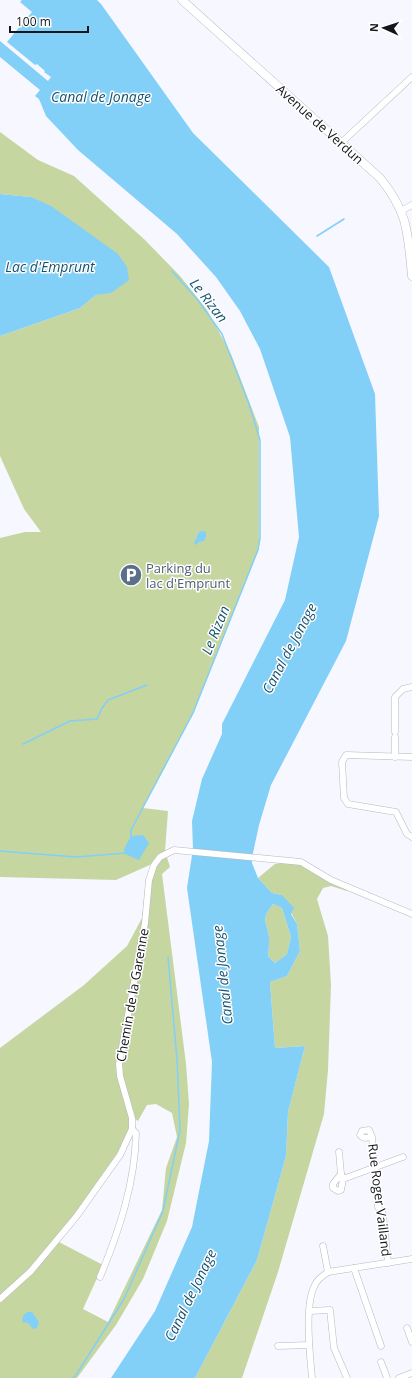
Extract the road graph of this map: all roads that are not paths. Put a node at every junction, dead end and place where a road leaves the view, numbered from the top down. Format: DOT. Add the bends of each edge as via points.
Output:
graph roads {
  1 [pos="182,0"];
  2 [pos="412,77"];
  3 [pos="341,143"];
  4 [pos="412,205"];
  5 [pos="402,211"];
  6 [pos="412,276"];
  7 [pos="412,687"];
  8 [pos="395,757"];
  9 [pos="412,757"];
  10 [pos="412,837"];
  11 [pos="412,914"];
  12 [pos="132,1129"];
  13 [pos="372,1137"];
  14 [pos="339,1152"];
  15 [pos="403,1157"];
  16 [pos="374,1166"];
  17 [pos="323,1246"];
  18 [pos="412,1259"];
  19 [pos="388,1263"];
  20 [pos="354,1268"];
  21 [pos="328,1272"];
  22 [pos="100,1277"];
  23 [pos="0,1299"];
  24 [pos="310,1311"];
  25 [pos="407,1328"];
  26 [pos="412,1342"];
  27 [pos="309,1345"];
  28 [pos="278,1346"];
  29 [pos="381,1346"];
  30 [pos="381,1362"];
  31 [pos="412,1373"];
  32 [pos="312,1378"];
  33 [pos="346,1378"];
  34 [pos="387,1378"];
  35 [pos="399,1378"];
  1 -- 3 [label="main road, Avenue de Verdun"];
  2 -- 3 [label="street"];
  3 -- 5 [label="main road, Avenue de Verdun" via="380,178"];
  4 -- 5 [label="street"];
  5 -- 6 [label="main road, Avenue de Verdun" via="409,240"];
  7 -- 8 [label="street" via="403,689 395,697"];
  8 -- 9 [label="street"];
  8 -- 10 [label="street" via="346,756 342,762 344,798 348,804 396,812 407,834"];
  11 -- 12 [label="street, Chemin de la Garenne" via="331,880 301,862 174,850 160,857 148,880 144,923 119,1064 132,1118"];
  12 -- 22 [label="street, Chemin de la Garenne" via="136,1133 132,1175 114,1244"];
  12 -- 23 [label="street" via="120,1155 76,1217 31,1271"];
  13 -- 16 [label="street, Rue Roger Vailland"];
  14 -- 16 [label="street" via="342,1176"];
  15 -- 16 [label="street"];
  16 -- 19 [label="street, Rue Roger Vailland" via="378,1207 383,1214"];
  17 -- 21 [label="street"];
  18 -- 19 [label="street"];
  19 -- 20 [label="street"];
  20 -- 21 [label="street"];
  20 -- 29 [label="street"];
  21 -- 24 [label="street" via="317,1280 314,1286"];
  24 -- 27 [label="street"];
  24 -- 33 [label="street" via="330,1310 334,1348"];
  25 -- 26 [label="street"];
  27 -- 28 [label="street"];
  27 -- 32 [label="street"];
  30 -- 34 [label="street"];
  31 -- 35 [label="street"];
}
